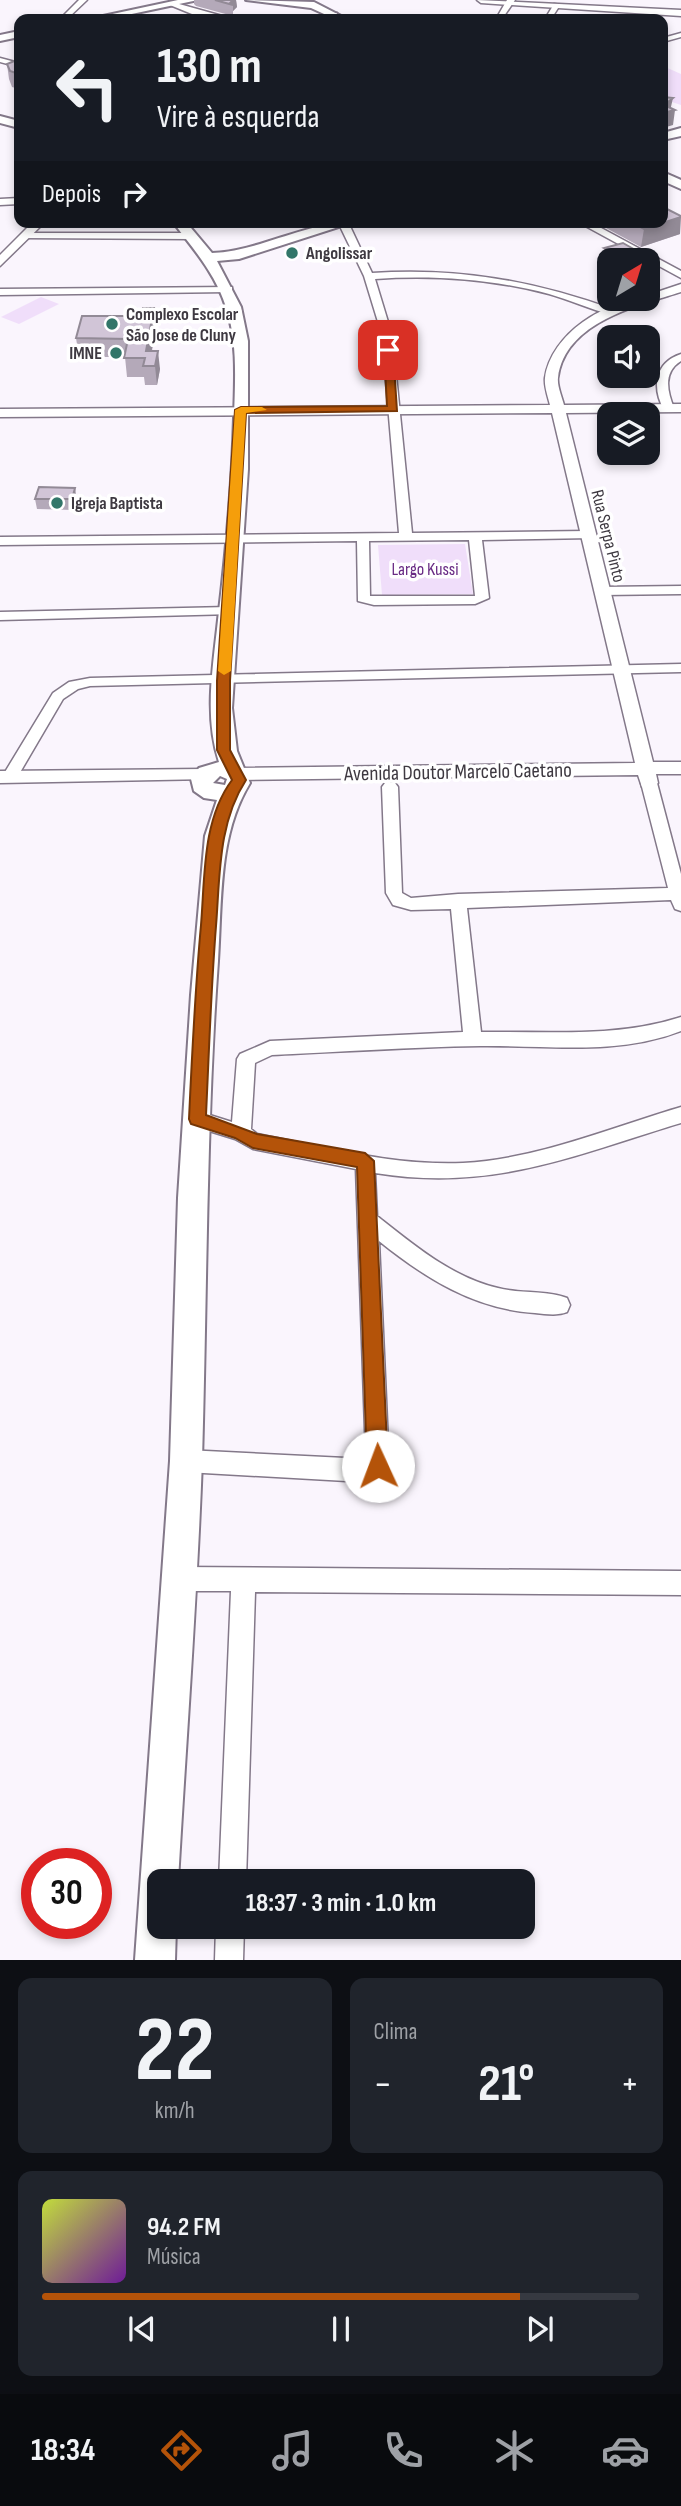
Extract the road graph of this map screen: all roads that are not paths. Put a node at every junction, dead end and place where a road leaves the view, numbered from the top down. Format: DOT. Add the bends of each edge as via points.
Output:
graph roads {
  1 [pos="83,0"];
  2 [pos="193,0"];
  3 [pos="290,0"];
  4 [pos="481,0"];
  5 [pos="271,1"];
  6 [pos="511,1"];
  7 [pos="313,2"];
  8 [pos="172,4"];
  9 [pos="248,5"];
  10 [pos="556,5"];
  11 [pos="69,14"];
  12 [pos="120,14"];
  13 [pos="203,14"];
  14 [pos="333,14"];
  15 [pos="551,14"];
  16 [pos="681,14"];
  17 [pos="34,228"];
  18 [pos="185,228"];
  19 [pos="327,228"];
  20 [pos="347,228"];
  21 [pos="594,228"];
  22 [pos="25,236"];
  23 [pos="193,237"];
  24 [pos="248,248"];
  25 [pos="208,256"];
  26 [pos="0,262"];
  27 [pos="681,275"];
  28 [pos="369,276"];
  29 [pos="225,283"];
  30 [pos="681,288"];
  31 [pos="0,292"];
  32 [pos="660,295"];
  33 [pos="597,307"];
  34 [pos="611,312"];
  35 [pos="681,357"];
  36 [pos="557,407"];
  37 [pos="675,408"];
  38 [pos="393,409"];
  39 [pos="241,410"];
  40 [pos="0,413"];
  41 [pos="587,535"];
  42 [pos="475,536"];
  43 [pos="406,537"];
  44 [pos="235,538"];
  45 [pos="363,538"];
  46 [pos="0,541"];
  47 [pos="681,590"];
  48 [pos="602,591"];
  49 [pos="229,611"];
  50 [pos="0,616"];
  51 [pos="681,668"];
  52 [pos="621,669"];
  53 [pos="223,681"];
  54 [pos="224,750"];
  55 [pos="681,768"];
  56 [pos="647,776"];
  57 [pos="234,780"];
  58 [pos="3,781"];
  59 [pos="205,781"];
  60 [pos="681,782"];
  61 [pos="390,787"];
  62 [pos="216,836"];
  63 [pos="680,898"];
  64 [pos="458,900"];
  65 [pos="681,1024"];
  66 [pos="473,1039"];
  67 [pos="681,1115"];
  68 [pos="197,1119"];
  69 [pos="240,1133"];
  70 [pos="365,1161"];
  71 [pos="366,1219"];
  72 [pos="560,1306"];
  73 [pos="186,1461"];
  74 [pos="178,1579"];
  75 [pos="243,1580"];
  76 [pos="681,1583"];
  77 [pos="160,1869"];
  78 [pos="232,1869"];
  79 [pos="156,1939"];
  80 [pos="230,1939"];
  81 [pos="155,1960"];
  82 [pos="229,1960"];
  1 -- 11 [label="street"];
  2 -- 8 [label="main road"];
  3 -- 5 [label="main road"];
  3 -- 7 [label="main road"];
  4 -- 6 [label="street"];
  5 -- 9 [label="main road"];
  6 -- 10 [label="street"];
  7 -- 14 [label="main road"];
  8 -- 12 [label="main road"];
  8 -- 13 [label="street"];
  10 -- 15 [label="street"];
  10 -- 16 [label="street"];
  17 -- 22 [label="street"];
  18 -- 23 [label="main road"];
  19 -- 24 [label="main road"];
  20 -- 28 [label="street"];
  21 -- 27 [label="street"];
  22 -- 23 [label="street"];
  22 -- 26 [label="street"];
  23 -- 24 [label="main road"];
  23 -- 25 [label="main road"];
  24 -- 25 [label="main road" via="234,256"];
  24 -- 29 [label="main road"];
  25 -- 29 [label="main road"];
  28 -- 33 [label="street" via="442,273 509,280"];
  28 -- 38 [label="street" via="387,335"];
  29 -- 31 [label="street"];
  29 -- 39 [label="main road" via="242,341"];
  30 -- 32 [label="street, Rua Serpa Pinto"];
  34 -- 36 [label="street, Rua Serpa Pinto" via="577,332 560,352 551,380"];
  35 -- 37 [label="street" via="667,366 661,378"];
  36 -- 37 [label="street"];
  36 -- 38 [label="street"];
  36 -- 41 [label="street, Rua Serpa Pinto"];
  38 -- 39 [label="street"];
  38 -- 43 [label="street"];
  39 -- 40 [label="street"];
  39 -- 44 [label="main road"];
  41 -- 42 [label="street"];
  41 -- 48 [label="street, Rua Serpa Pinto"];
  42 -- 43 [label="street"];
  42 -- 45 [label="street" via="482,598 475,600 368,601 362,596"];
  43 -- 45 [label="street"];
  44 -- 45 [label="street"];
  44 -- 46 [label="street"];
  44 -- 49 [label="main road"];
  47 -- 48 [label="street"];
  48 -- 52 [label="street, Rua Serpa Pinto"];
  49 -- 50 [label="street"];
  49 -- 53 [label="main road"];
  51 -- 52 [label="street"];
  52 -- 53 [label="street"];
  52 -- 56 [label="street, Rua Serpa Pinto"];
  53 -- 54 [label="main road"];
  53 -- 58 [label="street" via="90,681 74,685 58,696"];
  54 -- 57 [label="main road"];
  54 -- 59 [label="main road"];
  55 -- 56 [label="street, Avenida Doutor Marcelo Caetano"];
  56 -- 57 [label="street, Avenida Doutor Marcelo Caetano"];
  56 -- 60 [label="street, Avenida Doutor Marcelo Caetano"];
  56 -- 61 [label="street, Avenida Doutor Marcelo Caetano"];
  56 -- 63 [label="street"];
  57 -- 59 [label="main road, Avenida Doutor Marcelo Caetano" via="220,769"];
  57 -- 61 [label="street, Avenida Doutor Marcelo Caetano"];
  57 -- 62 [label="main road"];
  58 -- 59 [label="street, Avenida Doutor Marcelo Caetano"];
  59 -- 62 [label="main road" via="205,805"];
  61 -- 64 [label="street" via="394,893 399,901 411,904"];
  62 -- 68 [label="main road"];
  63 -- 64 [label="street"];
  64 -- 66 [label="street"];
  65 -- 66 [label="street" via="668,1032 629,1037"];
  66 -- 69 [label="street" via="257,1052 246,1059"];
  67 -- 70 [label="street" via="502,1167 418,1170"];
  68 -- 69 [label="street"];
  68 -- 73 [label="main road"];
  69 -- 70 [label="street" via="253,1141"];
  70 -- 71 [label="street"];
  71 -- 72 [label="street" via="433,1272 481,1295 515,1304"];
  71 -- 73 [label="street" via="379,1456 375,1469"];
  73 -- 74 [label="main road"];
  74 -- 75 [label="street"];
  74 -- 77 [label="main road"];
  75 -- 76 [label="street"];
  75 -- 78 [label="street"];
  79 -- 81 [label="main road"];
  80 -- 82 [label="street"];
}
